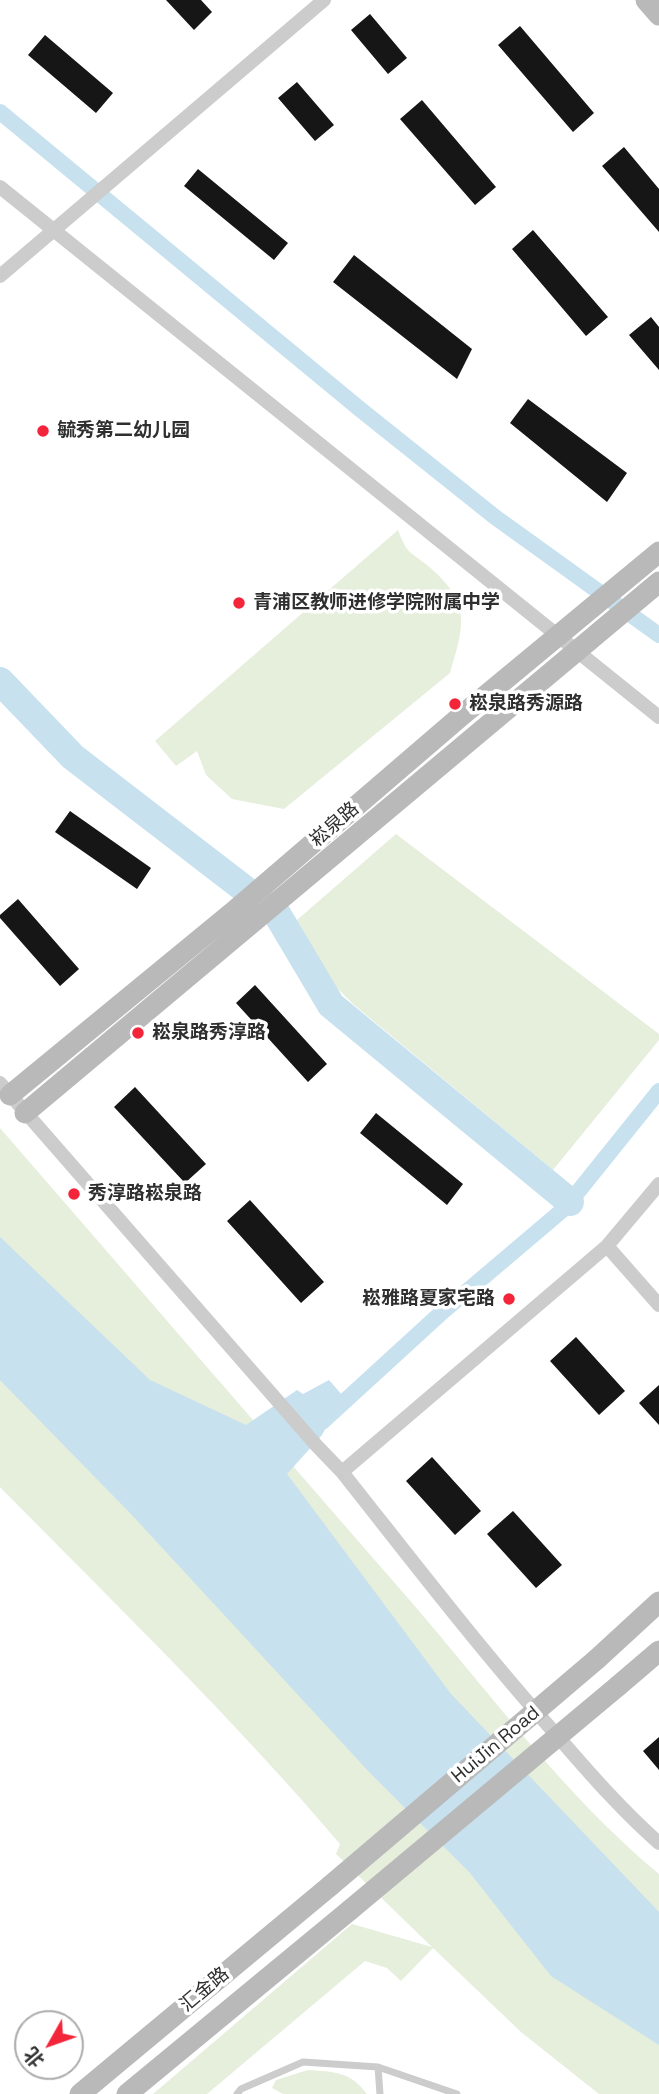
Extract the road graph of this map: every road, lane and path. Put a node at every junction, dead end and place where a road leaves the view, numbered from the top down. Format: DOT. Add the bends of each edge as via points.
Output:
graph roads {
  1 [pos="324,0"];
  2 [pos="646,0"];
  3 [pos="659,15"];
  4 [pos="0,187"];
  5 [pos="54,231"];
  6 [pos="0,276"];
  7 [pos="659,552"];
  8 [pos="657,584"];
  9 [pos="558,635"];
  10 [pos="578,650"];
  11 [pos="659,717"];
  12 [pos="278,887"];
  13 [pos="242,917"];
  14 [pos="5,1089"];
  15 [pos="25,1113"];
  16 [pos="659,1184"];
  17 [pos="607,1246"];
  18 [pos="659,1304"];
  19 [pos="342,1472"];
  20 [pos="659,1602"];
  21 [pos="659,1651"];
  22 [pos="659,1843"];
  23 [pos="330,1886"];
  24 [pos="350,1910"];
  25 [pos="378,2067"];
  26 [pos="80,2094"];
  27 [pos="127,2094"];
  28 [pos="237,2094"];
  29 [pos="380,2094"];
  30 [pos="457,2094"];
  1 -- 5 [label="street"];
  2 -- 3 [label="street"];
  4 -- 5 [label="street"];
  5 -- 6 [label="street"];
  5 -- 9 [label="street"];
  7 -- 9 [label="street, 崧泉路"];
  8 -- 10 [label="street, 崧泉路"];
  9 -- 10 [label="street"];
  9 -- 12 [label="street, 崧泉路"];
  10 -- 11 [label="street"];
  10 -- 12 [label="street, 崧泉路"];
  12 -- 13 [label="street, 崧泉路"];
  13 -- 14 [label="street, 崧泉路"];
  13 -- 15 [label="street, 崧泉路"];
  14 -- 15 [label="street"];
  15 -- 19 [label="street"];
  16 -- 17 [label="street"];
  17 -- 18 [label="street"];
  17 -- 19 [label="street"];
  19 -- 22 [label="street" via="497,1668"];
  20 -- 23 [label="street, HuiJin Road, bridge"];
  21 -- 24 [label="street, HuiJin Road, bridge"];
  23 -- 26 [label="street, 汇金路"];
  24 -- 27 [label="street, 汇金路"];
  25 -- 28 [label="lane" via="303,2062"];
  25 -- 29 [label="lane"];
  25 -- 30 [label="lane"];
}
